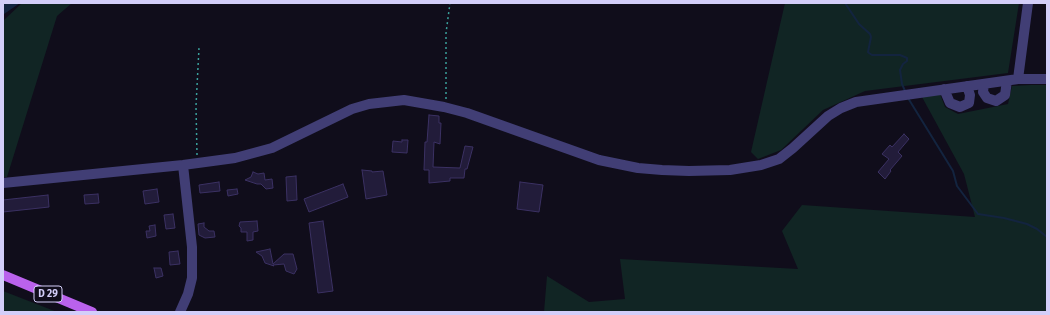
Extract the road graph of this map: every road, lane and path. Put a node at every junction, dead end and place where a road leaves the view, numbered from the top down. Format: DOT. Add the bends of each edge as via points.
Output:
graph roads {
  1 [pos="450,3"];
  2 [pos="1028,3"];
  3 [pos="198,48"];
  4 [pos="1047,79"];
  5 [pos="1013,80"];
  6 [pos="984,84"];
  7 [pos="967,86"];
  8 [pos="944,89"];
  9 [pos="444,107"];
  10 [pos="198,163"];
  11 [pos="183,165"];
  12 [pos="3,182"];
  13 [pos="3,275"];
  14 [pos="92,312"];
  15 [pos="180,312"];
  1 -- 9 [label="path" via="446,33 447,97"];
  2 -- 5 [label="street"];
  3 -- 10 [label="path"];
  4 -- 5 [label="street"];
  5 -- 6 [label="street"];
  5 -- 6 [label="street" via="1005,95 996,101 987,98 983,92"];
  6 -- 7 [label="street"];
  7 -- 8 [label="street"];
  7 -- 8 [label="street" via="970,94 969,103 960,107 950,103"];
  8 -- 9 [label="street" via="856,102 828,116 779,159 730,170 638,168 598,160"];
  9 -- 10 [label="street" via="404,100 369,104 352,109 272,148 235,158"];
  10 -- 11 [label="street"];
  11 -- 12 [label="street"];
  11 -- 15 [label="street" via="192,247 192,278"];
  13 -- 14 [label="main road, D 29"];
}
